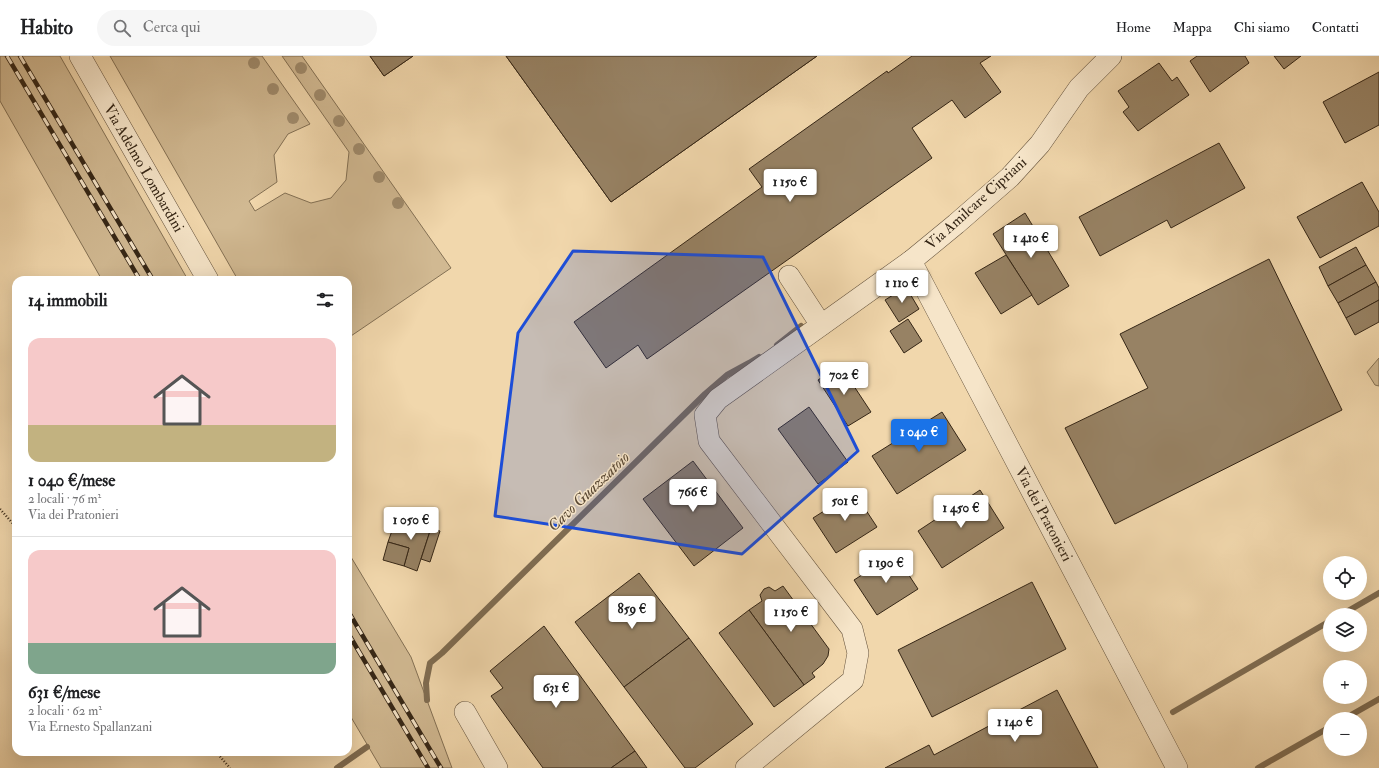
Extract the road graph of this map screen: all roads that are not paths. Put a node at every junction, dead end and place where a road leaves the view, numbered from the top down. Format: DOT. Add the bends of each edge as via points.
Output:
graph roads {
  1 [pos="80,56"];
  2 [pos="1112,56"];
  3 [pos="911,261"];
  4 [pos="206,276"];
  5 [pos="789,276"];
  6 [pos="821,325"];
  7 [pos="466,712"];
  8 [pos="497,768"];
  9 [pos="746,768"];
  10 [pos="1177,768"];
  1 -- 4 [label="street, Via Adelmo Lombardini"];
  2 -- 3 [label="street, Via Amilcare Cipriani" via="1079,88 1040,144 1010,177"];
  3 -- 6 [label="street, Via Amilcare Cipriani"];
  3 -- 10 [label="street, Via dei Pratonieri"];
  5 -- 6 [label="street"];
  6 -- 9 [label="street, Via Amilcare Cipriani" via="718,398 705,415 709,441 852,629 858,653 853,680"];
  7 -- 8 [label="street"];
}
